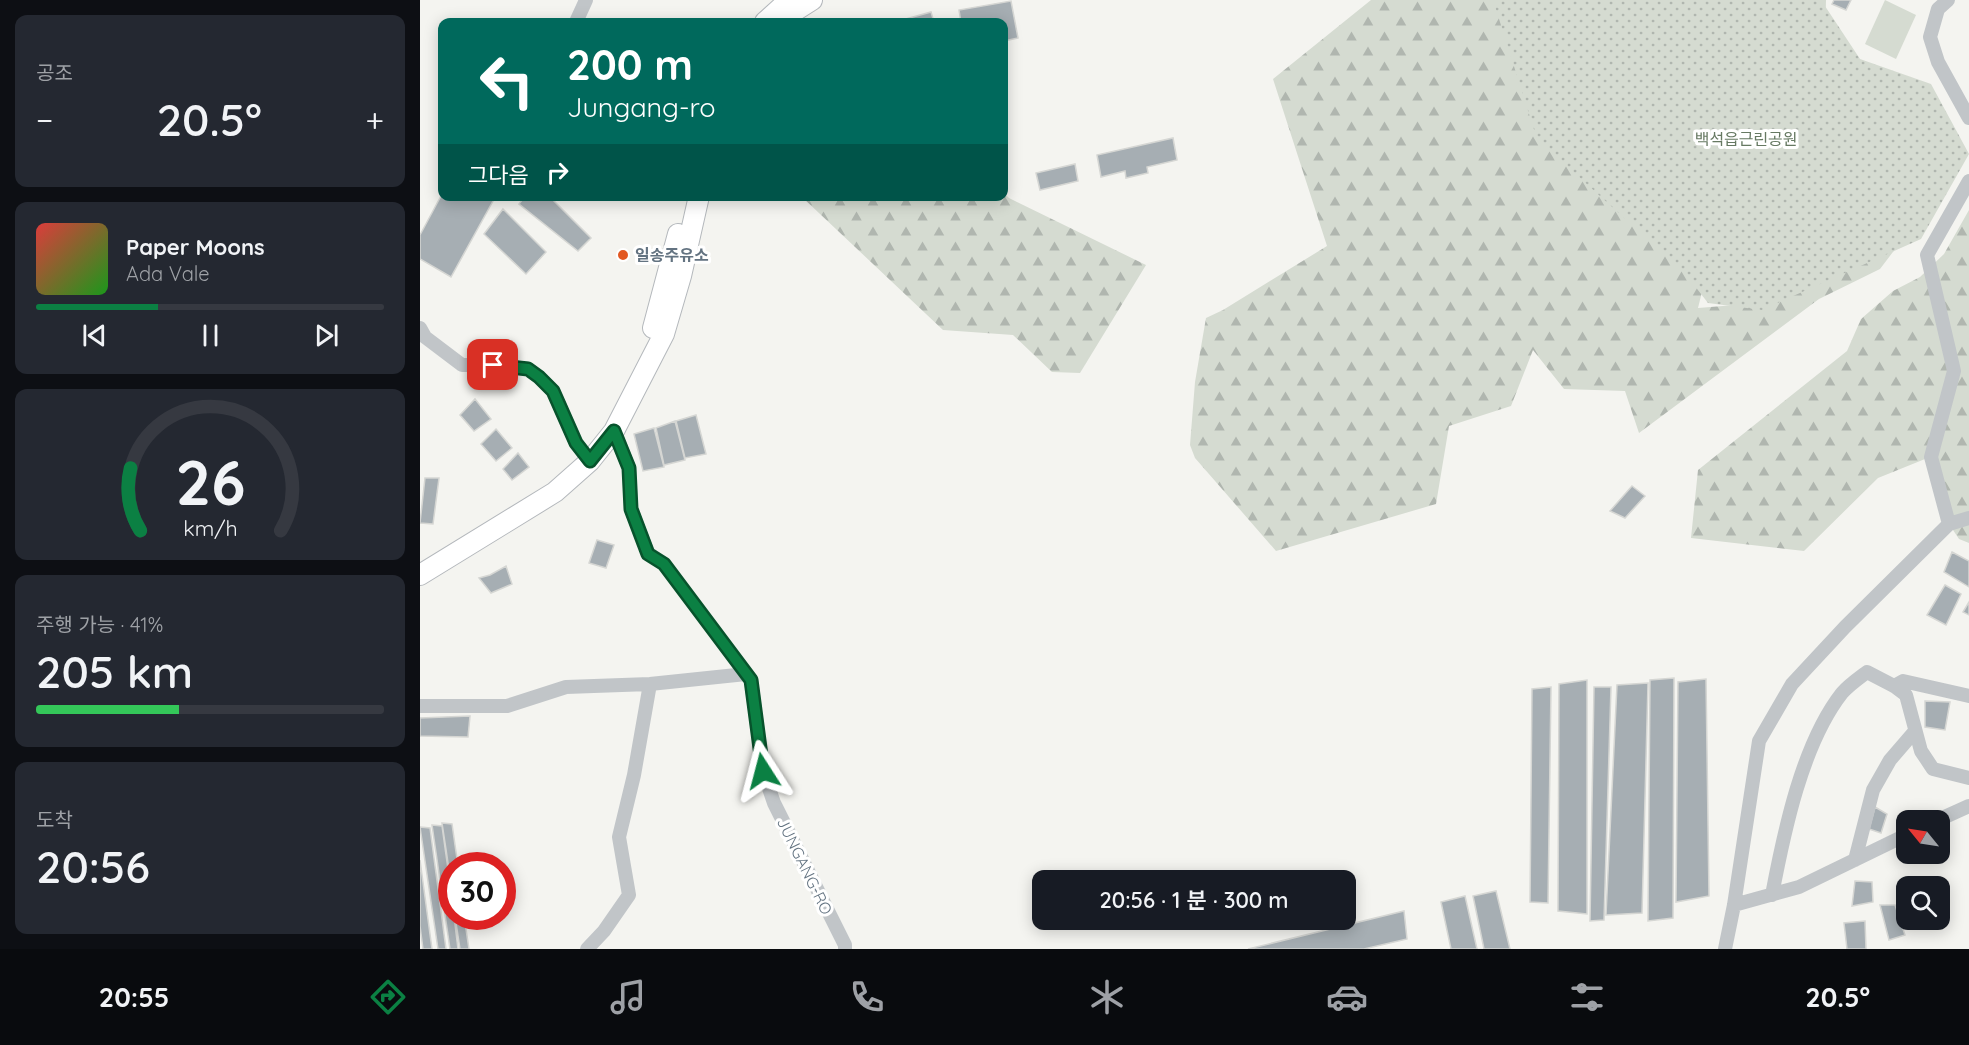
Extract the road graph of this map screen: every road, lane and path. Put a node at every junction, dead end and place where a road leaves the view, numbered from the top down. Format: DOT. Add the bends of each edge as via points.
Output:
graph roads {
  1 [pos="789,0"];
  2 [pos="812,0"];
  3 [pos="1948,0"];
  4 [pos="584,1"];
  5 [pos="578,18"];
  6 [pos="769,18"];
  7 [pos="786,18"];
  8 [pos="1969,118"];
  9 [pos="1969,181"];
  10 [pos="686,201"];
  11 [pos="698,201"];
  12 [pos="420,328"];
  13 [pos="645,368"];
  14 [pos="614,431"];
  15 [pos="590,461"];
  16 [pos="1969,518"];
  17 [pos="1949,524"];
  18 [pos="420,575"];
  19 [pos="746,674"];
  20 [pos="650,684"];
  21 [pos="1894,686"];
  22 [pos="1969,696"];
  23 [pos="420,706"];
  24 [pos="1915,731"];
  25 [pos="1969,778"];
  26 [pos="1969,806"];
  27 [pos="1950,815"];
  28 [pos="1896,840"];
  29 [pos="1855,860"];
  30 [pos="1772,895"];
  31 [pos="1734,905"];
  32 [pos="587,949"];
  33 [pos="845,949"];
  34 [pos="1725,949"];
  1 -- 6 [label="main road"];
  2 -- 7 [label="main road"];
  3 -- 8 [label="street" via="1938,9 1930,37 1938,62"];
  4 -- 5 [label="street"];
  9 -- 17 [label="street" via="1928,255 1954,371 1930,457"];
  10 -- 13 [label="main road"];
  11 -- 13 [label="main road" via="672,310"];
  12 -- 15 [label="street" via="425,337 462,365 528,369 539,377 553,391 576,443"];
  13 -- 14 [label="main road"];
  14 -- 15 [label="main road"];
  14 -- 19 [label="street, JUNGANG-RO" via="629,468 631,509 648,554 664,564"];
  15 -- 18 [label="main road" via="555,492"];
  16 -- 17 [label="street"];
  17 -- 31 [label="street" via="1792,684 1759,741"];
  19 -- 20 [label="street"];
  19 -- 33 [label="street, JUNGANG-RO" via="751,680 763,771 774,803"];
  20 -- 23 [label="street" via="566,687 507,705"];
  20 -- 32 [label="street" via="619,837 628,895"];
  21 -- 22 [label="street" via="1903,681"];
  21 -- 24 [label="street" via="1906,695"];
  21 -- 30 [label="street" via="1866,672 1843,692 1815,738 1785,827"];
  24 -- 25 [label="street" via="1921,751 1933,769"];
  24 -- 29 [label="street" via="1890,760 1873,790"];
  26 -- 27 [label="street"];
  28 -- 29 [label="street"];
  29 -- 30 [label="street" via="1799,887"];
  30 -- 31 [label="street"];
  31 -- 34 [label="street"];
}
